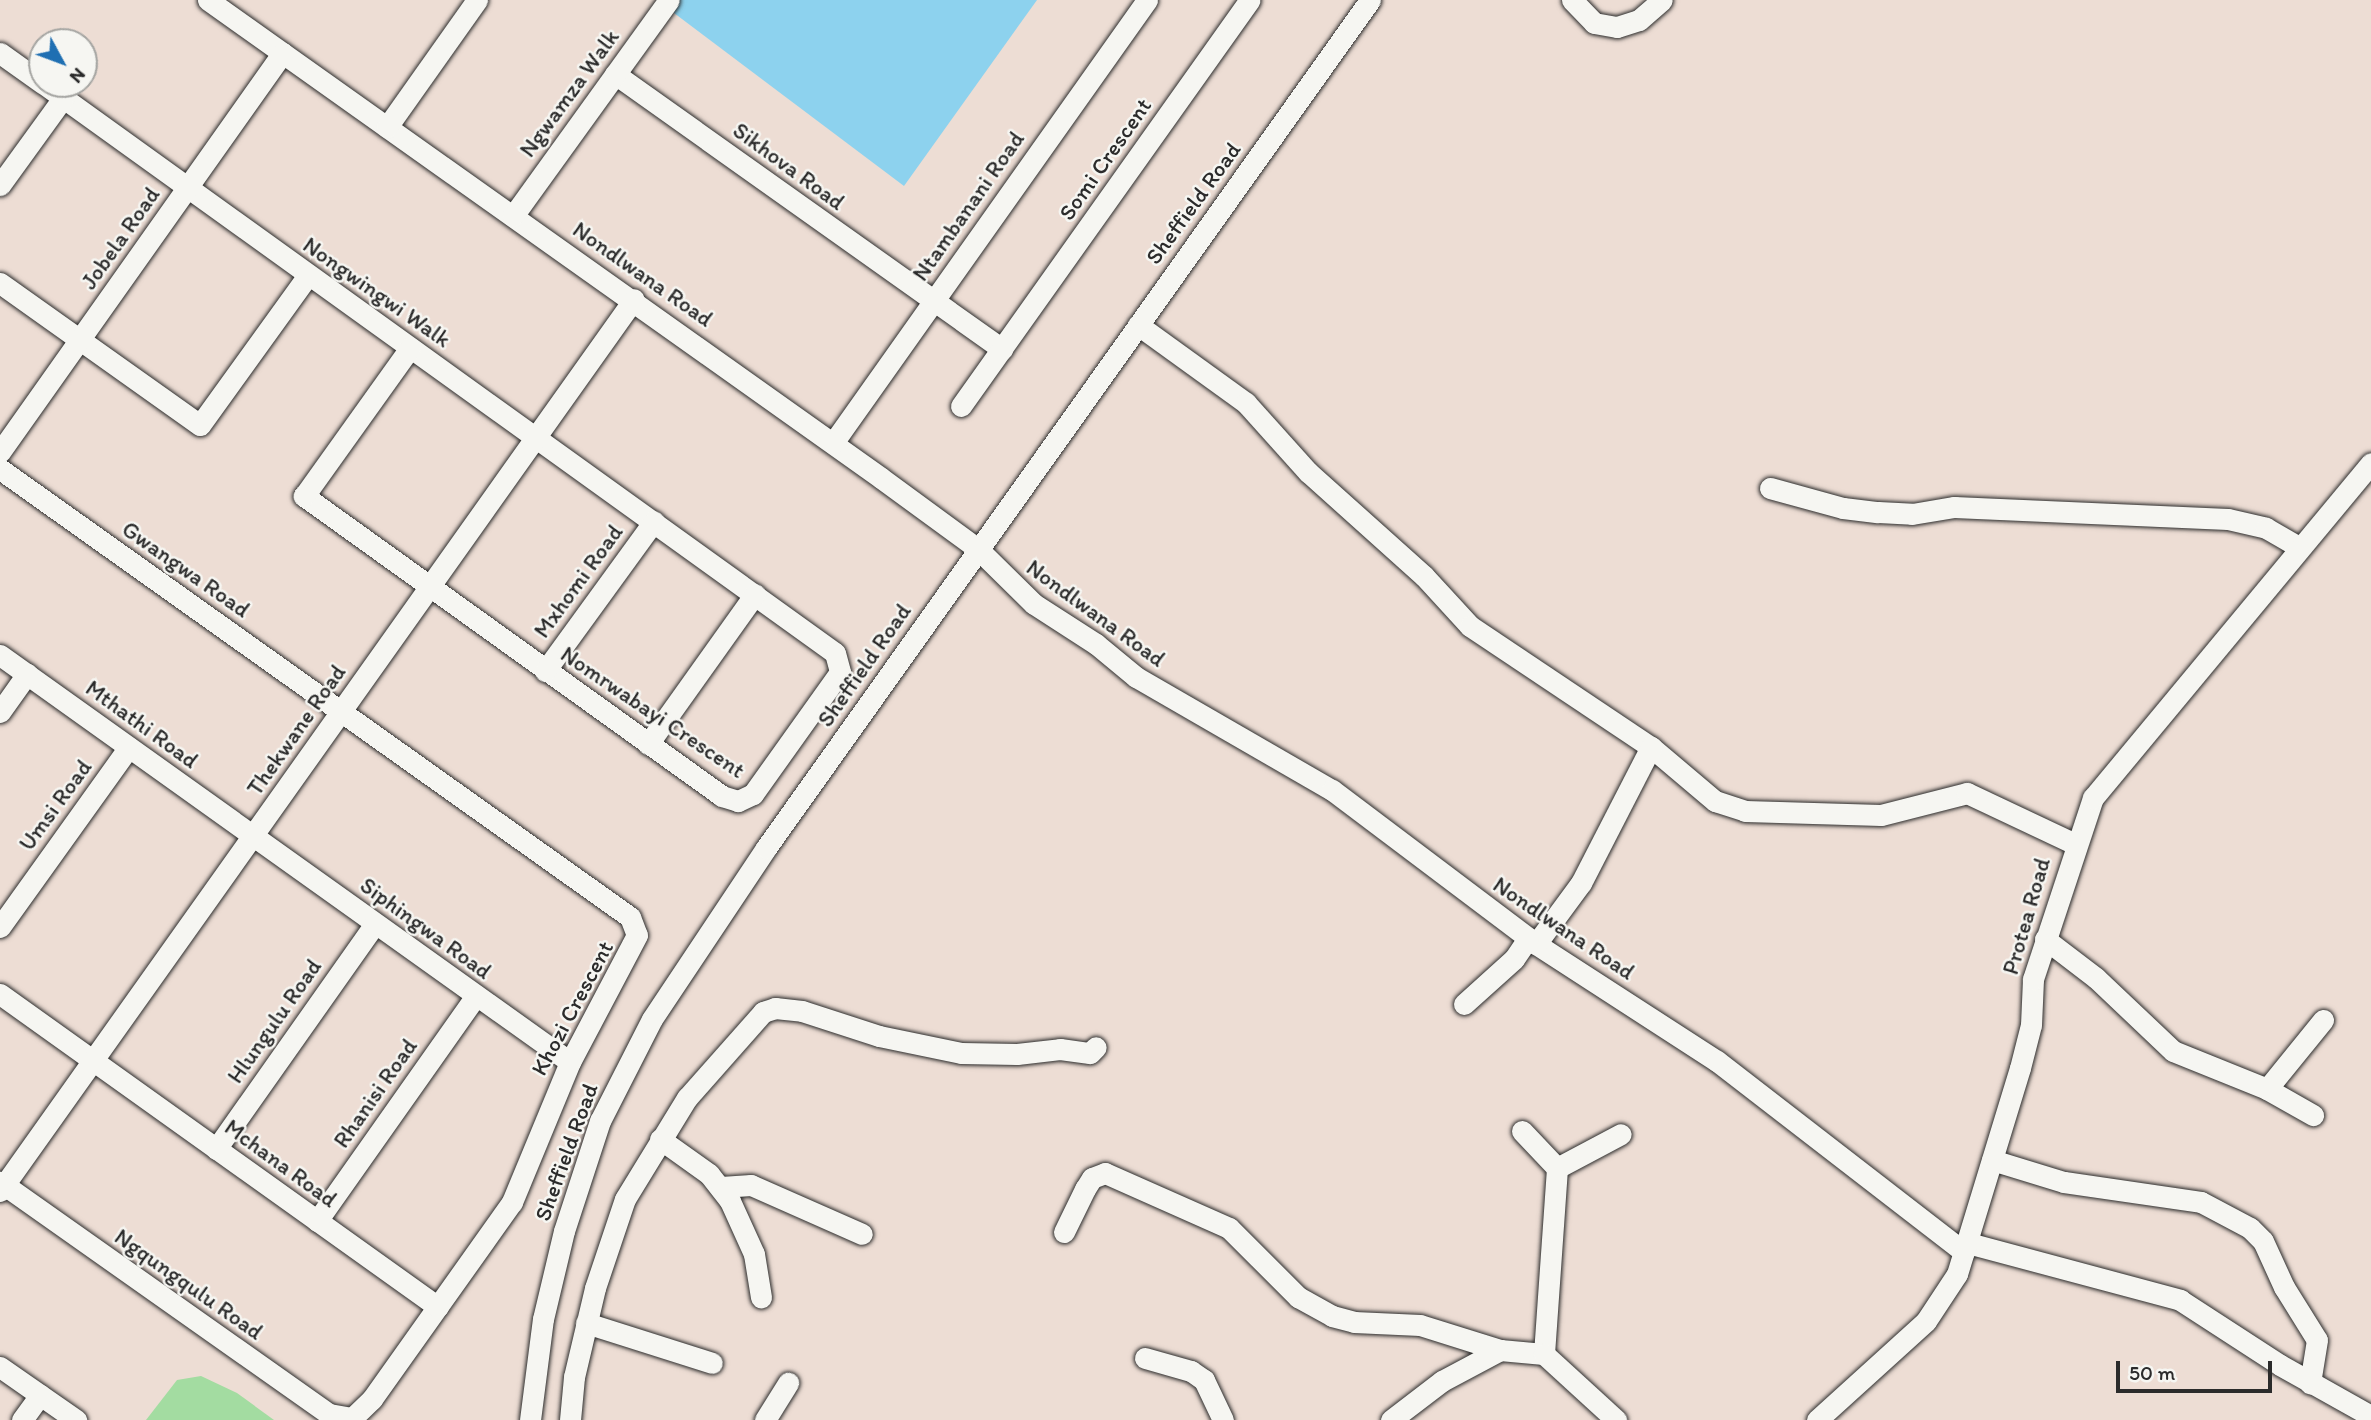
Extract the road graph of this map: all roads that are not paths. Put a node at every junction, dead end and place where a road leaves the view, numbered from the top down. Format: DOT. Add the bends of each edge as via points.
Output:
graph roads {
  1 [pos="208,0"];
  2 [pos="477,0"];
  3 [pos="668,0"];
  4 [pos="1250,0"];
  5 [pos="1370,0"];
  6 [pos="1572,0"];
  7 [pos="1662,0"];
  8 [pos="1141,2"];
  9 [pos="0,53"];
  10 [pos="283,53"];
  11 [pos="28,73"];
  12 [pos="615,74"];
  13 [pos="63,98"];
  14 [pos="387,127"];
  15 [pos="0,185"];
  16 [pos="187,189"];
  17 [pos="513,216"];
  18 [pos="308,275"];
  19 [pos="0,283"];
  20 [pos="634,299"];
  21 [pos="933,301"];
  22 [pos="1138,325"];
  23 [pos="80,340"];
  24 [pos="410,348"];
  25 [pos="1002,349"];
  26 [pos="961,406"];
  27 [pos="537,436"];
  28 [pos="833,443"];
  29 [pos="0,452"];
  30 [pos="0,469"];
  31 [pos="2368,475"];
  32 [pos="1770,488"];
  33 [pos="654,521"];
  34 [pos="2299,547"];
  35 [pos="978,549"];
  36 [pos="428,589"];
  37 [pos="755,594"];
  38 [pos="0,655"];
  39 [pos="545,671"];
  40 [pos="27,674"];
  41 [pos="0,712"];
  42 [pos="341,712"];
  43 [pos="648,744"];
  44 [pos="129,747"];
  45 [pos="1651,747"];
  46 [pos="253,836"];
  47 [pos="2075,845"];
  48 [pos="375,924"];
  49 [pos="0,926"];
  50 [pos="2045,939"];
  51 [pos="1532,941"];
  52 [pos="0,995"];
  53 [pos="476,996"];
  54 [pos="1464,1004"];
  55 [pos="2323,1020"];
  56 [pos="1097,1047"];
  57 [pos="93,1060"];
  58 [pos="570,1062"];
  59 [pos="2267,1089"];
  60 [pos="2313,1115"];
  61 [pos="1522,1131"];
  62 [pos="1621,1134"];
  63 [pos="660,1139"];
  64 [pos="216,1149"];
  65 [pos="1992,1160"];
  66 [pos="1557,1168"];
  67 [pos="1,1186"];
  68 [pos="721,1187"];
  69 [pos="317,1221"];
  70 [pos="1064,1232"];
  71 [pos="862,1234"];
  72 [pos="1966,1248"];
  73 [pos="761,1297"];
  74 [pos="438,1307"];
  75 [pos="586,1323"];
  76 [pos="1500,1350"];
  77 [pos="1544,1354"];
  78 [pos="1144,1358"];
  79 [pos="712,1363"];
  80 [pos="0,1367"];
  81 [pos="788,1383"];
  82 [pos="2310,1383"];
  83 [pos="40,1395"];
  84 [pos="2371,1416"];
  85 [pos="352,1418"];
  86 [pos="22,1420"];
  87 [pos="76,1420"];
  88 [pos="530,1420"];
  89 [pos="570,1420"];
  90 [pos="765,1420"];
  91 [pos="1223,1420"];
  92 [pos="1391,1420"];
  93 [pos="1616,1420"];
  94 [pos="1818,1420"];
  1 -- 10 [label="street, Nondlwana Road"];
  2 -- 14 [label="street"];
  3 -- 12 [label="street, Ngwamza Walk"];
  4 -- 25 [label="street, Somi Crescent"];
  5 -- 22 [label="street, Sheffield Road"];
  6 -- 7 [label="street" via="1594,23 1617,27 1639,20"];
  8 -- 21 [label="street, Ntambanani Road"];
  9 -- 11 [label="street, Nongwingwi Walk"];
  10 -- 14 [label="street, Nondlwana Road"];
  10 -- 16 [label="street, Jobela Road"];
  12 -- 17 [label="street, Ngwamza Walk"];
  12 -- 21 [label="street, Sikhova Road"];
  13 -- 15 [label="street"];
  13 -- 16 [label="street, Nongwingwi Walk"];
  14 -- 17 [label="street, Nondlwana Road"];
  16 -- 18 [label="street, Nongwingwi Walk"];
  16 -- 23 [label="street, Jobela Road"];
  17 -- 20 [label="street, Nondlwana Road"];
  18 -- 23 [label="street" via="200,425"];
  18 -- 24 [label="street, Nongwingwi Walk"];
  19 -- 23 [label="street"];
  20 -- 27 [label="street, Thekwane Road"];
  20 -- 28 [label="street, Nondlwana Road"];
  21 -- 25 [label="street"];
  21 -- 28 [label="street, Ntambanani Road"];
  22 -- 35 [label="street, Sheffield Road"];
  22 -- 45 [label="street" via="1247,403 1308,472 1424,576 1471,626"];
  23 -- 29 [label="street, Jobela Road"];
  24 -- 27 [label="street, Nongwingwi Walk"];
  24 -- 36 [label="street, Nomrwabayi Crescent" via="304,496"];
  25 -- 26 [label="street, Somi Crescent"];
  27 -- 33 [label="street, Nomrwabayi Crescent"];
  27 -- 36 [label="street, Thekwane Road"];
  28 -- 35 [label="street, Nondlwana Road"];
  30 -- 42 [label="street, Gwangwa Road"];
  31 -- 34 [label="street, Protea Road"];
  32 -- 34 [label="street" via="1843,509 1878,512 1924,513 1954,507 2228,519 2266,528"];
  33 -- 37 [label="street, Nomrwabayi Crescent"];
  33 -- 39 [label="street, Mxhomi Road"];
  34 -- 47 [label="street, Protea Road" via="2103,783 2085,814"];
  35 -- 51 [label="street, Nondlwana Road" via="1025,597 1136,677 1332,790 1440,876"];
  35 -- 88 [label="street, Sheffield Road" via="687,962 626,1066 600,1121 564,1231 543,1319"];
  36 -- 39 [label="street, Nomrwabayi Crescent"];
  36 -- 42 [label="street, Thekwane Road"];
  37 -- 43 [label="street"];
  37 -- 43 [label="street, Nomrwabayi Crescent" via="835,653 840,665 753,794 738,800 722,796"];
  38 -- 40 [label="street, Mthathi Road"];
  39 -- 43 [label="street, Nomrwabayi Crescent"];
  40 -- 41 [label="street"];
  40 -- 44 [label="street, Mthathi Road"];
  42 -- 46 [label="street, Thekwane Road"];
  42 -- 58 [label="street, Khozi Crescent" via="630,917 637,935 633,950 603,995"];
  44 -- 46 [label="street, Mthathi Road"];
  44 -- 49 [label="street, Umsi Road"];
  45 -- 47 [label="street" via="1715,801 1732,808 1881,815 1967,793"];
  45 -- 51 [label="street" via="1581,883"];
  46 -- 48 [label="street, Siphingwa Road"];
  46 -- 57 [label="street, Thekwane Road"];
  47 -- 50 [label="street, Protea Road"];
  48 -- 53 [label="street, Siphingwa Road"];
  48 -- 64 [label="street, Hlungulu Road"];
  50 -- 59 [label="street" via="2096,978 2173,1051"];
  50 -- 65 [label="street, Protea Road" via="2033,979 2031,1026"];
  51 -- 54 [label="street"];
  51 -- 72 [label="street, Nondlwana Road" via="1717,1061"];
  52 -- 57 [label="street, Mchana Road"];
  53 -- 58 [label="street, Siphingwa Road"];
  53 -- 69 [label="street, Rhanisi Road"];
  55 -- 59 [label="street"];
  56 -- 63 [label="street" via="1090,1053 1068,1049 961,1053 890,1039 821,1015 775,1008 743,1030"];
  57 -- 64 [label="street, Mchana Road"];
  57 -- 67 [label="street, Thekwane Road"];
  58 -- 74 [label="street, Khozi Crescent" via="519,1189"];
  59 -- 60 [label="street"];
  61 -- 66 [label="street"];
  62 -- 66 [label="street"];
  63 -- 68 [label="street"];
  63 -- 75 [label="street" via="615,1223"];
  64 -- 69 [label="street, Mchana Road"];
  65 -- 72 [label="street, Protea Road"];
  65 -- 82 [label="street" via="2064,1182 2201,1202 2250,1228 2263,1241 2284,1287 2317,1340"];
  66 -- 77 [label="street"];
  67 -- 85 [label="street, Ngqungqulu Road" via="329,1413"];
  68 -- 71 [label="street" via="751,1185"];
  68 -- 73 [label="street" via="754,1254"];
  69 -- 74 [label="street, Mchana Road"];
  70 -- 76 [label="street" via="1092,1178 1105,1173 1229,1228 1298,1297 1332,1316 1354,1322 1420,1325"];
  72 -- 82 [label="street" via="2180,1300"];
  72 -- 94 [label="street, Protea Road" via="1939,1306"];
  74 -- 85 [label="street, Khozi Crescent" via="372,1399"];
  75 -- 79 [label="street"];
  75 -- 89 [label="street"];
  76 -- 77 [label="street"];
  76 -- 92 [label="street" via="1442,1381"];
  77 -- 93 [label="street"];
  78 -- 91 [label="street" via="1191,1371 1204,1380"];
  80 -- 83 [label="street"];
  81 -- 90 [label="street"];
  82 -- 84 [label="street"];
  83 -- 86 [label="street"];
  83 -- 87 [label="street"];
}
